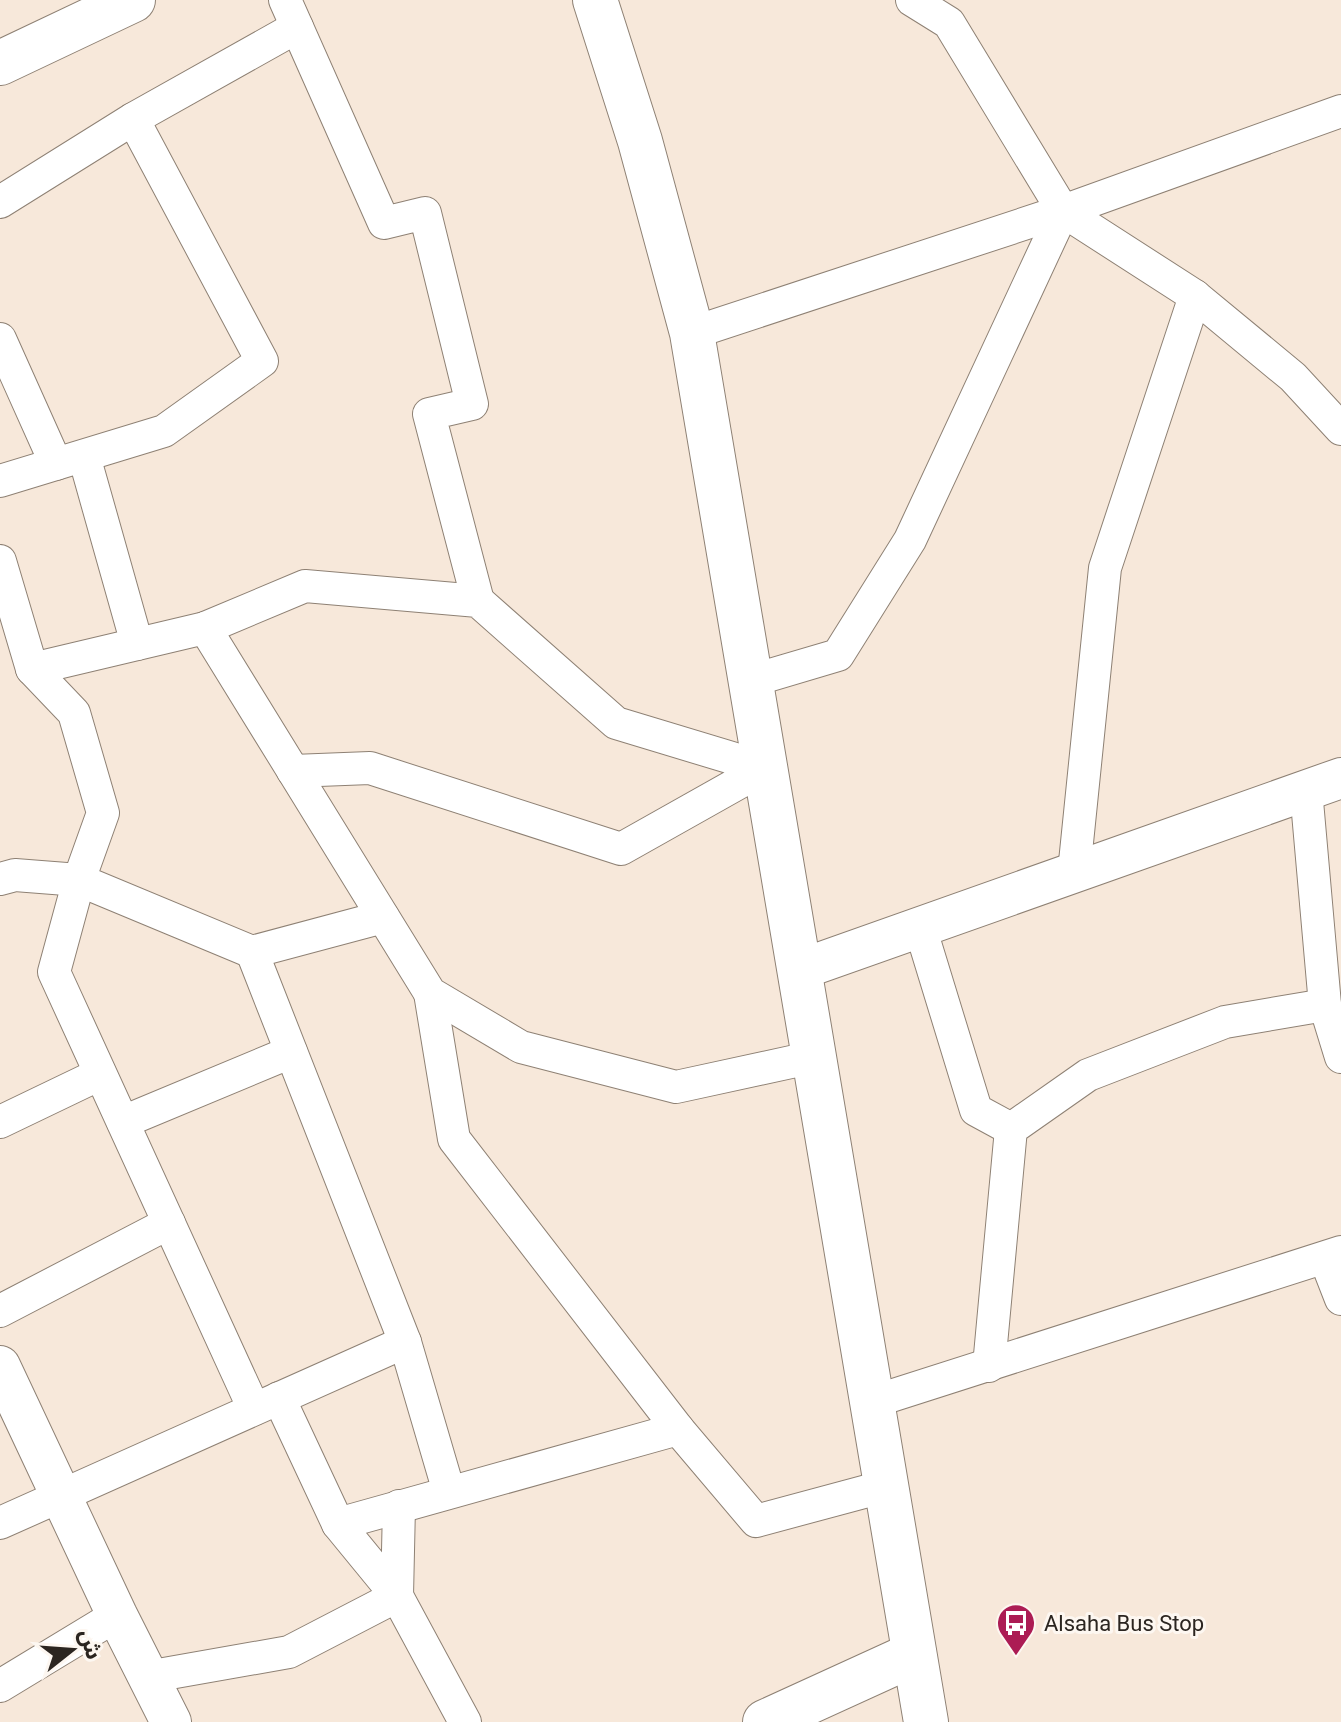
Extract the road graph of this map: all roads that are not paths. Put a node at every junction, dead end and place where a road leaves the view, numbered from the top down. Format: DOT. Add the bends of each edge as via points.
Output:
graph roads {
  1 [pos="133,0"];
  2 [pos="595,0"];
  3 [pos="912,0"];
  4 [pos="291,14"];
  5 [pos="0,63"];
  6 [pos="1341,111"];
  7 [pos="133,119"];
  8 [pos="0,202"];
  9 [pos="1063,211"];
  10 [pos="1195,296"];
  11 [pos="692,333"];
  12 [pos="0,339"];
  13 [pos="1341,429"];
  14 [pos="70,460"];
  15 [pos="0,481"];
  16 [pos="0,561"];
  17 [pos="478,601"];
  18 [pos="205,628"];
  19 [pos="137,644"];
  20 [pos="32,669"];
  21 [pos="750,681"];
  22 [pos="765,768"];
  23 [pos="293,771"];
  24 [pos="1324,784"];
  25 [pos="1074,872"];
  26 [pos="0,879"];
  27 [pos="79,880"];
  28 [pos="383,917"];
  29 [pos="920,927"];
  30 [pos="252,952"];
  31 [pos="799,970"];
  32 [pos="430,993"];
  33 [pos="1325,1005"];
  34 [pos="291,1052"];
  35 [pos="814,1057"];
  36 [pos="1341,1057"];
  37 [pos="100,1074"];
  38 [pos="0,1122"];
  39 [pos="123,1122"];
  40 [pos="1011,1129"];
  41 [pos="169,1223"];
  42 [pos="1333,1255"];
  43 [pos="1341,1299"];
  44 [pos="0,1311"];
  45 [pos="405,1342"];
  46 [pos="0,1366"];
  47 [pos="989,1366"];
  48 [pos="872,1402"];
  49 [pos="266,1404"];
  50 [pos="678,1429"];
  51 [pos="886,1486"];
  52 [pos="449,1492"];
  53 [pos="60,1496"];
  54 [pos="399,1506"];
  55 [pos="0,1523"];
  56 [pos="338,1524"];
  57 [pos="397,1596"];
  58 [pos="117,1615"];
  59 [pos="914,1654"];
  60 [pos="147,1677"];
  61 [pos="0,1686"];
  62 [pos="171,1722"];
  63 [pos="465,1722"];
  64 [pos="765,1722"];
  65 [pos="926,1722"];
  1 -- 5 [label="main road"];
  2 -- 11 [label="main road"];
  3 -- 9 [label="street" via="949,23"];
  4 -- 7 [label="street"];
  4 -- 17 [label="street" via="384,223 425,213 472,404 429,414"];
  6 -- 9 [label="street"];
  7 -- 8 [label="street"];
  7 -- 14 [label="street" via="262,361 164,431"];
  9 -- 10 [label="street"];
  9 -- 11 [label="street"];
  9 -- 21 [label="street" via="910,540 838,655"];
  10 -- 13 [label="street" via="1293,377"];
  10 -- 25 [label="street" via="1105,568"];
  11 -- 21 [label="main road"];
  12 -- 14 [label="street"];
  14 -- 15 [label="street"];
  14 -- 19 [label="street"];
  16 -- 20 [label="street"];
  17 -- 18 [label="street" via="305,586"];
  17 -- 22 [label="street" via="616,723"];
  18 -- 19 [label="street"];
  18 -- 23 [label="street"];
  19 -- 20 [label="street"];
  20 -- 27 [label="street" via="74,713 103,813"];
  21 -- 22 [label="main road"];
  22 -- 23 [label="street" via="621,849 370,768"];
  22 -- 31 [label="main road"];
  23 -- 28 [label="street"];
  24 -- 25 [label="street"];
  24 -- 33 [label="street"];
  25 -- 29 [label="street"];
  26 -- 27 [label="street" via="15,875"];
  27 -- 30 [label="street"];
  27 -- 37 [label="street" via="54,972"];
  28 -- 30 [label="street"];
  28 -- 32 [label="street"];
  29 -- 31 [label="street"];
  29 -- 40 [label="street" via="976,1110"];
  30 -- 34 [label="street"];
  31 -- 35 [label="main road"];
  32 -- 35 [label="street" via="521,1047 676,1087"];
  32 -- 50 [label="street" via="454,1139"];
  33 -- 36 [label="street"];
  33 -- 40 [label="street" via="1225,1022 1088,1075"];
  34 -- 39 [label="street"];
  34 -- 45 [label="street"];
  35 -- 48 [label="main road"];
  37 -- 38 [label="street"];
  37 -- 39 [label="street"];
  39 -- 41 [label="street"];
  40 -- 47 [label="street"];
  41 -- 44 [label="street"];
  41 -- 49 [label="street"];
  42 -- 43 [label="street"];
  42 -- 47 [label="street"];
  45 -- 49 [label="street"];
  45 -- 52 [label="street"];
  46 -- 53 [label="street"];
  47 -- 48 [label="street"];
  48 -- 51 [label="main road"];
  49 -- 53 [label="street"];
  49 -- 56 [label="street"];
  50 -- 51 [label="street" via="756,1521"];
  50 -- 52 [label="street"];
  51 -- 59 [label="main road"];
  52 -- 54 [label="street"];
  53 -- 55 [label="street"];
  53 -- 58 [label="street"];
  54 -- 56 [label="street"];
  54 -- 57 [label="street"];
  56 -- 57 [label="street"];
  57 -- 60 [label="street" via="289,1652"];
  57 -- 63 [label="street"];
  58 -- 60 [label="street"];
  58 -- 61 [label="street"];
  59 -- 64 [label="main road"];
  59 -- 65 [label="main road"];
  60 -- 62 [label="street"];
}
